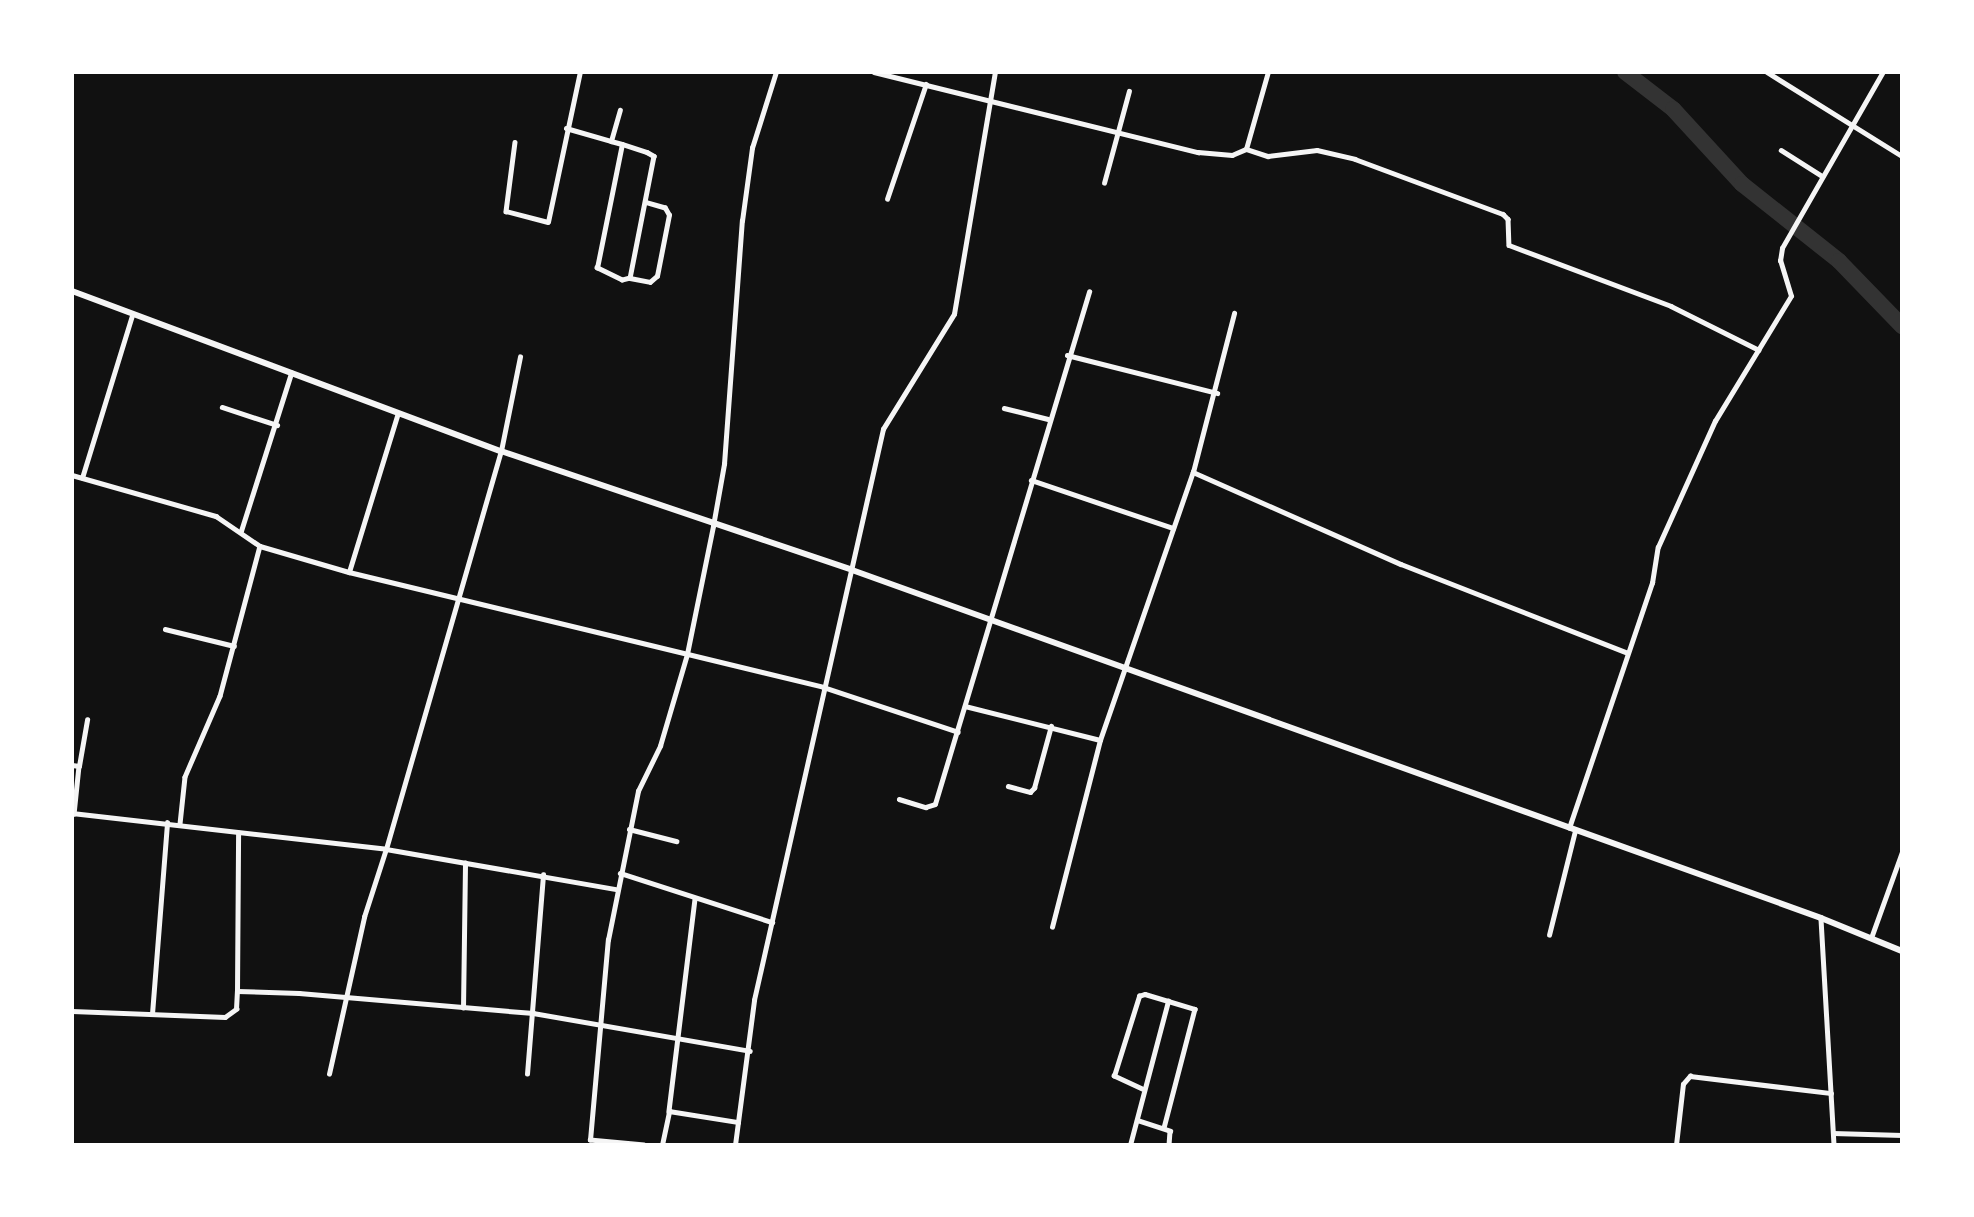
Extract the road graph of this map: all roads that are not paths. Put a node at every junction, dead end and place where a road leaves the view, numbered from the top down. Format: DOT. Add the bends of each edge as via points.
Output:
graph roads {
  1 [pos="580,72"];
  2 [pos="776,72"];
  3 [pos="874,72"];
  4 [pos="995,72"];
  5 [pos="1268,72"];
  6 [pos="1767,72"];
  7 [pos="1883,72"];
  8 [pos="926,84"];
  9 [pos="1129,90"];
  10 [pos="990,103"];
  11 [pos="620,110"];
  12 [pos="1852,124"];
  13 [pos="566,128"];
  14 [pos="1118,135"];
  15 [pos="611,141"];
  16 [pos="514,142"];
  17 [pos="622,144"];
  18 [pos="1246,149"];
  19 [pos="1781,150"];
  20 [pos="1902,156"];
  21 [pos="1822,176"];
  22 [pos="1104,183"];
  23 [pos="887,199"];
  24 [pos="647,203"];
  25 [pos="630,278"];
  26 [pos="72,291"];
  27 [pos="1089,292"];
  28 [pos="1234,313"];
  29 [pos="132,315"];
  30 [pos="1759,350"];
  31 [pos="1067,355"];
  32 [pos="520,357"];
  33 [pos="291,373"];
  34 [pos="1217,393"];
  35 [pos="222,407"];
  36 [pos="1004,408"];
  37 [pos="398,413"];
  38 [pos="1048,419"];
  39 [pos="277,425"];
  40 [pos="501,451"];
  41 [pos="1193,472"];
  42 [pos="72,475"];
  43 [pos="82,478"];
  44 [pos="1031,480"];
  45 [pos="713,526"];
  46 [pos="1174,528"];
  47 [pos="241,531"];
  48 [pos="260,546"];
  49 [pos="852,570"];
  50 [pos="349,572"];
  51 [pos="456,596"];
  52 [pos="990,622"];
  53 [pos="165,629"];
  54 [pos="234,646"];
  55 [pos="1625,652"];
  56 [pos="687,654"];
  57 [pos="1124,669"];
  58 [pos="823,687"];
  59 [pos="965,706"];
  60 [pos="88,720"];
  61 [pos="1051,726"];
  62 [pos="958,732"];
  63 [pos="1100,740"];
  64 [pos="72,765"];
  65 [pos="79,766"];
  66 [pos="1008,786"];
  67 [pos="899,799"];
  68 [pos="73,813"];
  69 [pos="167,823"];
  70 [pos="180,824"];
  71 [pos="629,829"];
  72 [pos="1572,830"];
  73 [pos="238,833"];
  74 [pos="676,841"];
  75 [pos="386,849"];
  76 [pos="1902,852"];
  77 [pos="465,863"];
  78 [pos="620,873"];
  79 [pos="543,874"];
  80 [pos="616,889"];
  81 [pos="695,899"];
  82 [pos="1821,918"];
  83 [pos="772,922"];
  84 [pos="1052,927"];
  85 [pos="1549,936"];
  86 [pos="1871,938"];
  87 [pos="1902,951"];
  88 [pos="237,992"];
  89 [pos="345,996"];
  90 [pos="1168,1001"];
  91 [pos="463,1008"];
  92 [pos="72,1011"];
  93 [pos="533,1013"];
  94 [pos="152,1014"];
  95 [pos="602,1022"];
  96 [pos="676,1036"];
  97 [pos="750,1051"];
  98 [pos="329,1074"];
  99 [pos="527,1074"];
  100 [pos="1142,1088"];
  101 [pos="1831,1093"];
  102 [pos="669,1111"];
  103 [pos="1138,1116"];
  104 [pos="738,1122"];
  105 [pos="1165,1124"];
  106 [pos="1833,1133"];
  107 [pos="1902,1135"];
  108 [pos="644,1145"];
  109 [pos="662,1145"];
  110 [pos="735,1145"];
  111 [pos="1130,1145"];
  112 [pos="1169,1145"];
  113 [pos="1676,1145"];
  114 [pos="1834,1145"];
  1 -- 13 [label="street"];
  2 -- 45 [label="street" via="752,148 724,464"];
  3 -- 8 [label="street"];
  4 -- 10 [label="street"];
  5 -- 18 [label="street"];
  6 -- 12 [label="street"];
  7 -- 12 [label="street"];
  8 -- 10 [label="street"];
  8 -- 23 [label="street"];
  9 -- 14 [label="street"];
  10 -- 14 [label="street"];
  10 -- 49 [label="street" via="962,283 947,329 883,429"];
  11 -- 15 [label="street"];
  12 -- 20 [label="street"];
  12 -- 21 [label="street"];
  13 -- 15 [label="street"];
  13 -- 16 [label="street" via="548,222 506,213"];
  14 -- 18 [label="street" via="1198,152 1232,155"];
  14 -- 22 [label="street"];
  15 -- 17 [label="street"];
  17 -- 24 [label="street" via="654,156"];
  17 -- 25 [label="street" via="597,268 622,280"];
  18 -- 30 [label="street" via="1268,156 1327,152 1503,214 1508,219 1509,245 1671,306"];
  19 -- 21 [label="street"];
  21 -- 30 [label="street" via="1782,248 1780,261 1793,291"];
  24 -- 25 [label="street"];
  24 -- 25 [label="street" via="668,209 657,276 650,282"];
  26 -- 29 [label="main road"];
  27 -- 31 [label="street"];
  28 -- 34 [label="street"];
  29 -- 33 [label="main road"];
  29 -- 43 [label="street"];
  30 -- 55 [label="street" via="1715,421 1658,547 1651,583"];
  31 -- 34 [label="street"];
  31 -- 38 [label="street"];
  32 -- 40 [label="street"];
  33 -- 37 [label="main road"];
  33 -- 39 [label="street"];
  34 -- 41 [label="street"];
  35 -- 39 [label="street"];
  36 -- 38 [label="street"];
  37 -- 40 [label="main road"];
  37 -- 50 [label="street"];
  38 -- 44 [label="street"];
  39 -- 47 [label="street"];
  40 -- 45 [label="main road"];
  40 -- 51 [label="street"];
  41 -- 46 [label="street"];
  41 -- 55 [label="street" via="1401,564"];
  42 -- 43 [label="street"];
  43 -- 47 [label="street" via="216,516"];
  44 -- 46 [label="street"];
  44 -- 52 [label="street"];
  45 -- 49 [label="main road"];
  45 -- 56 [label="street"];
  46 -- 57 [label="street"];
  47 -- 48 [label="street"];
  48 -- 50 [label="street"];
  48 -- 54 [label="street"];
  49 -- 52 [label="main road"];
  49 -- 58 [label="street"];
  50 -- 51 [label="street"];
  51 -- 56 [label="street"];
  51 -- 75 [label="street"];
  52 -- 57 [label="main road"];
  52 -- 59 [label="street"];
  53 -- 54 [label="street"];
  54 -- 70 [label="street" via="209,726 185,777"];
  55 -- 72 [label="street"];
  56 -- 58 [label="street"];
  56 -- 71 [label="street"];
  57 -- 63 [label="street"];
  57 -- 72 [label="main road"];
  58 -- 62 [label="street"];
  58 -- 83 [label="street"];
  59 -- 61 [label="street"];
  59 -- 62 [label="street"];
  60 -- 65 [label="street"];
  61 -- 63 [label="street"];
  61 -- 66 [label="street" via="1034,788 1030,792"];
  62 -- 67 [label="street" via="933,807"];
  63 -- 84 [label="street"];
  64 -- 65 [label="street"];
  65 -- 68 [label="street"];
  68 -- 69 [label="street"];
  69 -- 70 [label="street"];
  69 -- 94 [label="street"];
  70 -- 73 [label="street"];
  71 -- 74 [label="street"];
  71 -- 78 [label="street"];
  72 -- 82 [label="main road"];
  72 -- 85 [label="street"];
  73 -- 75 [label="street"];
  73 -- 88 [label="street"];
  75 -- 77 [label="street"];
  75 -- 89 [label="street"];
  76 -- 86 [label="street"];
  77 -- 79 [label="street"];
  77 -- 91 [label="street"];
  78 -- 80 [label="street"];
  78 -- 81 [label="street"];
  79 -- 80 [label="street"];
  79 -- 93 [label="street"];
  80 -- 95 [label="street"];
  81 -- 83 [label="street"];
  81 -- 96 [label="street"];
  82 -- 86 [label="main road"];
  82 -- 101 [label="street"];
  83 -- 97 [label="street" via="754,1000"];
  86 -- 87 [label="main road"];
  88 -- 89 [label="street"];
  88 -- 94 [label="street" via="236,1009 225,1017"];
  89 -- 91 [label="street"];
  89 -- 98 [label="street"];
  90 -- 100 [label="street"];
  90 -- 100 [label="street" via="1139,996 1114,1076"];
  90 -- 105 [label="street" via="1197,1013"];
  91 -- 93 [label="street"];
  92 -- 94 [label="street"];
  93 -- 95 [label="street"];
  93 -- 99 [label="street"];
  95 -- 96 [label="street"];
  95 -- 108 [label="street" via="590,1140"];
  96 -- 97 [label="street"];
  96 -- 102 [label="street"];
  97 -- 104 [label="street"];
  100 -- 103 [label="street"];
  101 -- 106 [label="street"];
  101 -- 113 [label="street" via="1690,1076 1684,1084"];
  102 -- 104 [label="street"];
  102 -- 109 [label="street"];
  103 -- 105 [label="street"];
  103 -- 111 [label="street"];
  104 -- 110 [label="street"];
  105 -- 112 [label="street" via="1172,1133"];
  106 -- 107 [label="street"];
  106 -- 114 [label="street"];
}
